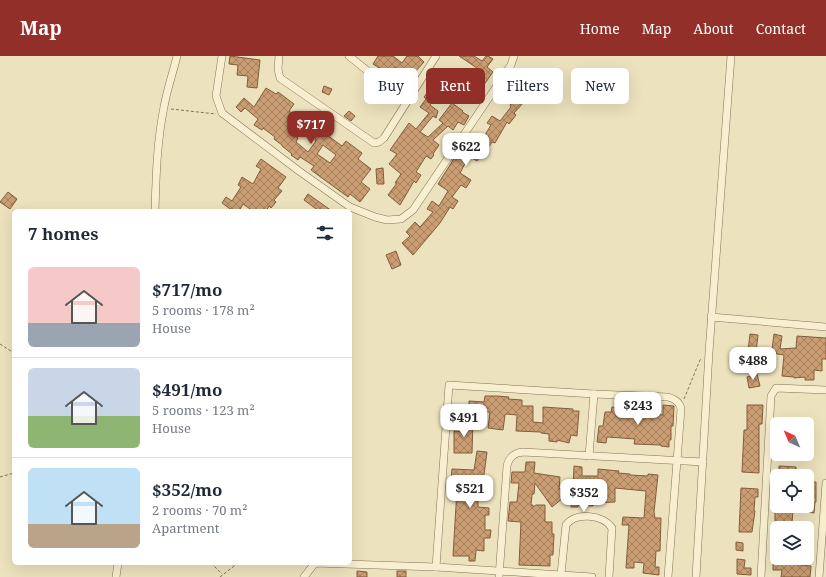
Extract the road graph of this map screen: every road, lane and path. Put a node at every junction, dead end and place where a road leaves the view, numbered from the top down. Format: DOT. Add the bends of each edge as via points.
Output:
graph roads {
  1 [pos="177,56"];
  2 [pos="222,56"];
  3 [pos="279,56"];
  4 [pos="349,56"];
  5 [pos="436,56"];
  6 [pos="514,56"];
  7 [pos="731,56"];
  8 [pos="364,68"];
  9 [pos="418,84"];
  10 [pos="405,104"];
  11 [pos="164,108"];
  12 [pos="222,113"];
  13 [pos="155,209"];
  14 [pos="711,317"];
  15 [pos="826,327"];
  16 [pos="0,344"];
  17 [pos="12,352"];
  18 [pos="709,352"];
  19 [pos="826,390"];
  20 [pos="594,394"];
  21 [pos="680,405"];
  22 [pos="589,456"];
  23 [pos="677,461"];
  24 [pos="703,462"];
  25 [pos="12,474"];
  26 [pos="0,477"];
  27 [pos="826,483"];
  28 [pos="825,512"];
  29 [pos="118,565"];
  30 [pos="213,565"];
  31 [pos="235,565"];
  32 [pos="313,565"];
  33 [pos="352,565"];
  34 [pos="436,568"];
  35 [pos="499,574"];
  36 [pos="561,574"];
  37 [pos="222,575"];
  38 [pos="116,577"];
  39 [pos="220,577"];
  40 [pos="304,577"];
  41 [pos="592,577"];
  42 [pos="609,577"];
  43 [pos="668,577"];
  44 [pos="696,577"];
  45 [pos="761,577"];
  46 [pos="819,577"];
  1 -- 11 [label="street"];
  2 -- 12 [label="street" via="216,96"];
  3 -- 10 [label="street" via="280,78 374,144 384,138"];
  4 -- 8 [label="street"];
  5 -- 9 [label="street"];
  6 -- 12 [label="street" via="511,65 413,210 401,219 375,218 350,207"];
  7 -- 14 [label="street"];
  11 -- 12 [label="path" via="214,115"];
  11 -- 13 [label="street"];
  14 -- 15 [label="street"];
  14 -- 18 [label="street"];
  16 -- 17 [label="path"];
  18 -- 21 [label="path" via="700,360"];
  18 -- 24 [label="street"];
  19 -- 45 [label="street" via="776,388 771,396"];
  20 -- 21 [label="street" via="668,397"];
  20 -- 22 [label="street"];
  20 -- 34 [label="street" via="449,385"];
  21 -- 23 [label="street"];
  22 -- 23 [label="street"];
  22 -- 35 [label="street" via="517,452 508,460"];
  23 -- 24 [label="street"];
  23 -- 43 [label="street"];
  24 -- 44 [label="street"];
  25 -- 26 [label="path"];
  27 -- 28 [label="street"];
  28 -- 46 [label="street"];
  29 -- 38 [label="street"];
  30 -- 37 [label="path"];
  31 -- 37 [label="path"];
  32 -- 40 [label="street"];
  33 -- 34 [label="street"];
  34 -- 35 [label="street"];
  35 -- 36 [label="street"];
  36 -- 41 [label="street"];
  36 -- 42 [label="street" via="566,525 574,517 586,517 604,519 612,528"];
  37 -- 39 [label="path"];
}
